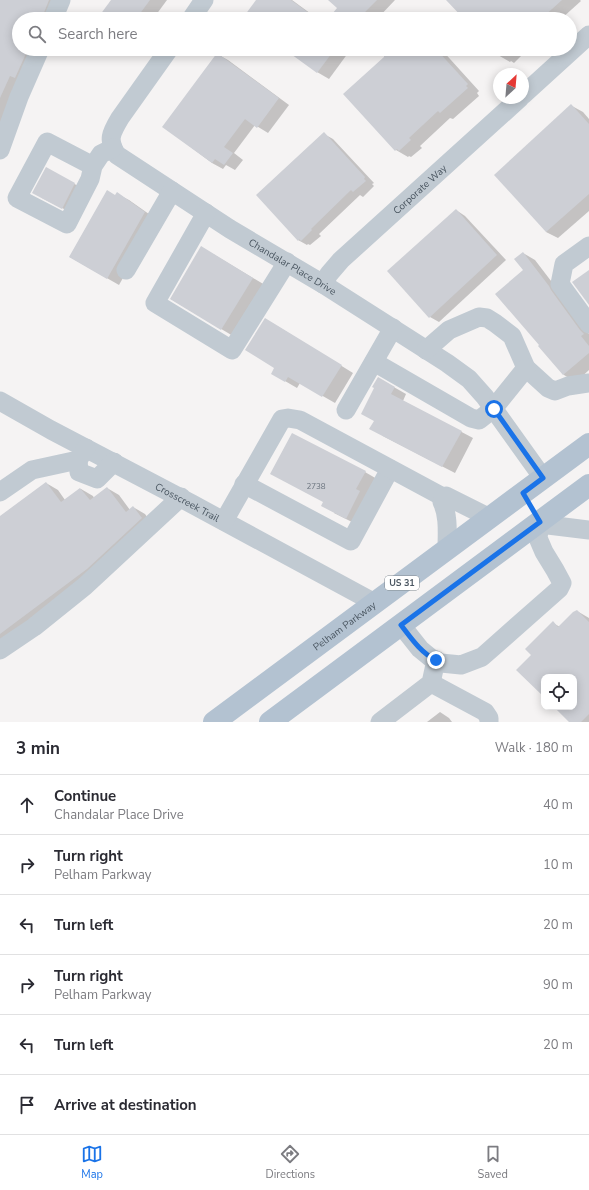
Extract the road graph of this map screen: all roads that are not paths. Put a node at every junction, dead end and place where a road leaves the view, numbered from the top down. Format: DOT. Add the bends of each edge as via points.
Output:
graph roads {
  1 [pos="61,0"];
  2 [pos="204,0"];
  3 [pos="56,12"];
  4 [pos="196,12"];
  5 [pos="589,35"];
  6 [pos="577,46"];
  7 [pos="37,56"];
  8 [pos="164,56"];
  9 [pos="566,56"];
  10 [pos="529,90"];
  11 [pos="513,104"];
  12 [pos="112,148"];
  13 [pos="0,150"];
  14 [pos="93,166"];
  15 [pos="172,191"];
  16 [pos="206,213"];
  17 [pos="589,246"];
  18 [pos="287,262"];
  19 [pos="126,270"];
  20 [pos="323,284"];
  21 [pos="589,324"];
  22 [pos="393,328"];
  23 [pos="426,350"];
  24 [pos="374,362"];
  25 [pos="526,368"];
  26 [pos="589,383"];
  27 [pos="0,401"];
  28 [pos="494,409"];
  29 [pos="346,410"];
  30 [pos="589,444"];
  31 [pos="82,454"];
  32 [pos="390,468"];
  33 [pos="543,478"];
  34 [pos="244,484"];
  35 [pos="589,486"];
  36 [pos="0,492"];
  37 [pos="523,493"];
  38 [pos="443,497"];
  39 [pos="181,498"];
  40 [pos="490,518"];
  41 [pos="224,521"];
  42 [pos="540,522"];
  43 [pos="589,530"];
  44 [pos="447,550"];
  45 [pos="375,603"];
  46 [pos="401,625"];
  47 [pos="0,650"];
  48 [pos="436,660"];
  49 [pos="425,687"];
  50 [pos="214,722"];
  51 [pos="270,722"];
  52 [pos="380,722"];
  53 [pos="489,722"];
  1 -- 3 [label="street"];
  2 -- 4 [label="street"];
  5 -- 6 [label="street"];
  7 -- 13 [label="street" via="18,97"];
  8 -- 12 [label="street" via="115,126"];
  9 -- 10 [label="street"];
  11 -- 20 [label="street, Corporate Way" via="341,260"];
  12 -- 14 [label="street" via="101,154"];
  12 -- 15 [label="street, Chandalar Place Drive" via="124,161"];
  15 -- 16 [label="street, Chandalar Place Drive"];
  15 -- 19 [label="street"];
  16 -- 18 [label="street, Chandalar Place Drive"];
  16 -- 18 [label="street" via="154,303 232,350"];
  17 -- 21 [label="street" via="564,264 560,284"];
  18 -- 20 [label="street, Chandalar Place Drive"];
  20 -- 22 [label="street, Chandalar Place Drive"];
  22 -- 23 [label="street, Chandalar Place Drive"];
  22 -- 24 [label="street"];
  23 -- 25 [label="street" via="448,330 479,317 487,318 512,336"];
  23 -- 28 [label="street, Chandalar Place Drive" via="468,379"];
  24 -- 28 [label="street" via="471,418 478,420"];
  24 -- 29 [label="street"];
  25 -- 26 [label="street" via="555,391"];
  25 -- 28 [label="street"];
  27 -- 31 [label="street, Crosscreek Trail"];
  28 -- 33 [label="street, Chandalar Place Drive"];
  30 -- 33 [label="main road, Pelham Parkway / US 31"];
  31 -- 36 [label="street" via="32,470"];
  31 -- 39 [label="street, Crosscreek Trail" via="114,462"];
  32 -- 34 [label="street" via="300,420 288,418 282,419"];
  32 -- 34 [label="street" via="351,541"];
  32 -- 38 [label="street"];
  33 -- 37 [label="main road, Pelham Parkway / US 31"];
  34 -- 41 [label="street"];
  35 -- 42 [label="main road"];
  37 -- 40 [label="main road, Pelham Parkway / US 31"];
  37 -- 42 [label="main road"];
  38 -- 40 [label="street" via="446,496"];
  38 -- 44 [label="street"];
  39 -- 41 [label="street, Crosscreek Trail"];
  39 -- 47 [label="street" via="85,586 34,627"];
  40 -- 44 [label="main road, Pelham Parkway / US 31"];
  41 -- 45 [label="street, Crosscreek Trail"];
  42 -- 43 [label="street"];
  42 -- 46 [label="main road"];
  42 -- 48 [label="street" via="538,538 562,583 559,589 482,657 461,665"];
  44 -- 45 [label="main road, Pelham Parkway / US 31"];
  45 -- 46 [label="main road"];
  45 -- 50 [label="main road, Pelham Parkway / US 31"];
  46 -- 48 [label="street" via="420,649"];
  46 -- 51 [label="main road"];
  48 -- 49 [label="street"];
  49 -- 52 [label="street"];
  49 -- 53 [label="street" via="485,712"];
}
